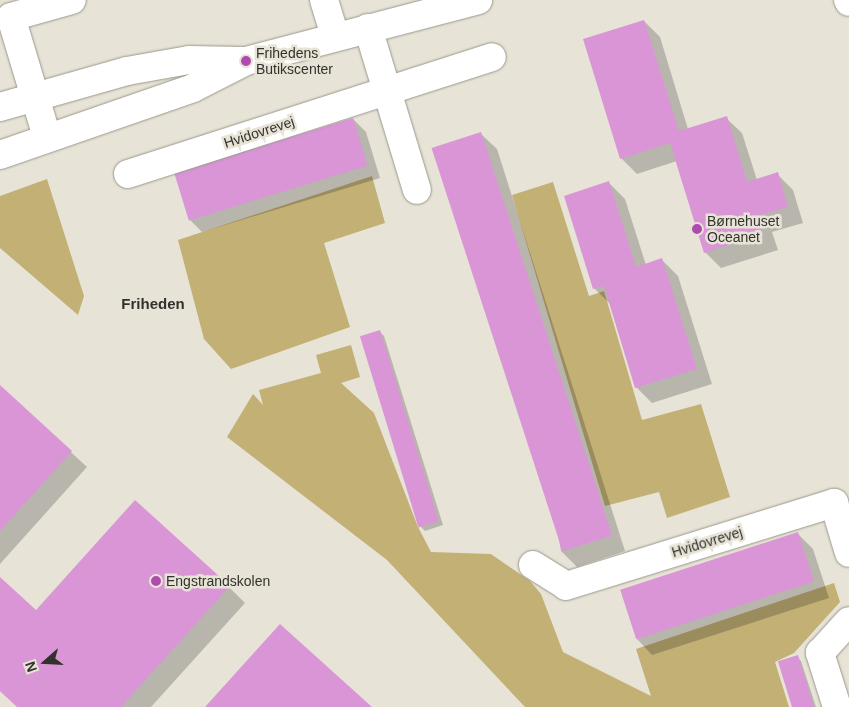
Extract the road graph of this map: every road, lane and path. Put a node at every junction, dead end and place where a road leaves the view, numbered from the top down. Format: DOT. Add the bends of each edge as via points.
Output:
graph roads {
  1 [pos="72,0"];
  2 [pos="324,0"];
  3 [pos="478,0"];
  4 [pos="368,28"];
  5 [pos="335,36"];
  6 [pos="492,57"];
  7 [pos="246,61"];
  8 [pos="389,91"];
  9 [pos="34,96"];
  10 [pos="0,107"];
  11 [pos="47,137"];
  12 [pos="0,155"];
  13 [pos="128,174"];
  14 [pos="417,190"];
  15 [pos="849,553"];
  16 [pos="533,565"];
  17 [pos="849,621"];
  18 [pos="837,707"];
  1 -- 9 [label="street" via="11,18"];
  2 -- 5 [label="street"];
  3 -- 4 [label="street"];
  4 -- 5 [label="street"];
  4 -- 8 [label="street"];
  5 -- 7 [label="street"];
  6 -- 8 [label="street, Hvidovrevej"];
  7 -- 9 [label="street" via="189,60 127,71"];
  7 -- 11 [label="street" via="193,88"];
  8 -- 13 [label="street, Hvidovrevej"];
  8 -- 14 [label="street"];
  9 -- 10 [label="street"];
  9 -- 11 [label="street"];
  11 -- 12 [label="street"];
  15 -- 16 [label="street, Hvidovrevej" via="834,503 566,586"];
  17 -- 18 [label="street" via="820,653"];
}
